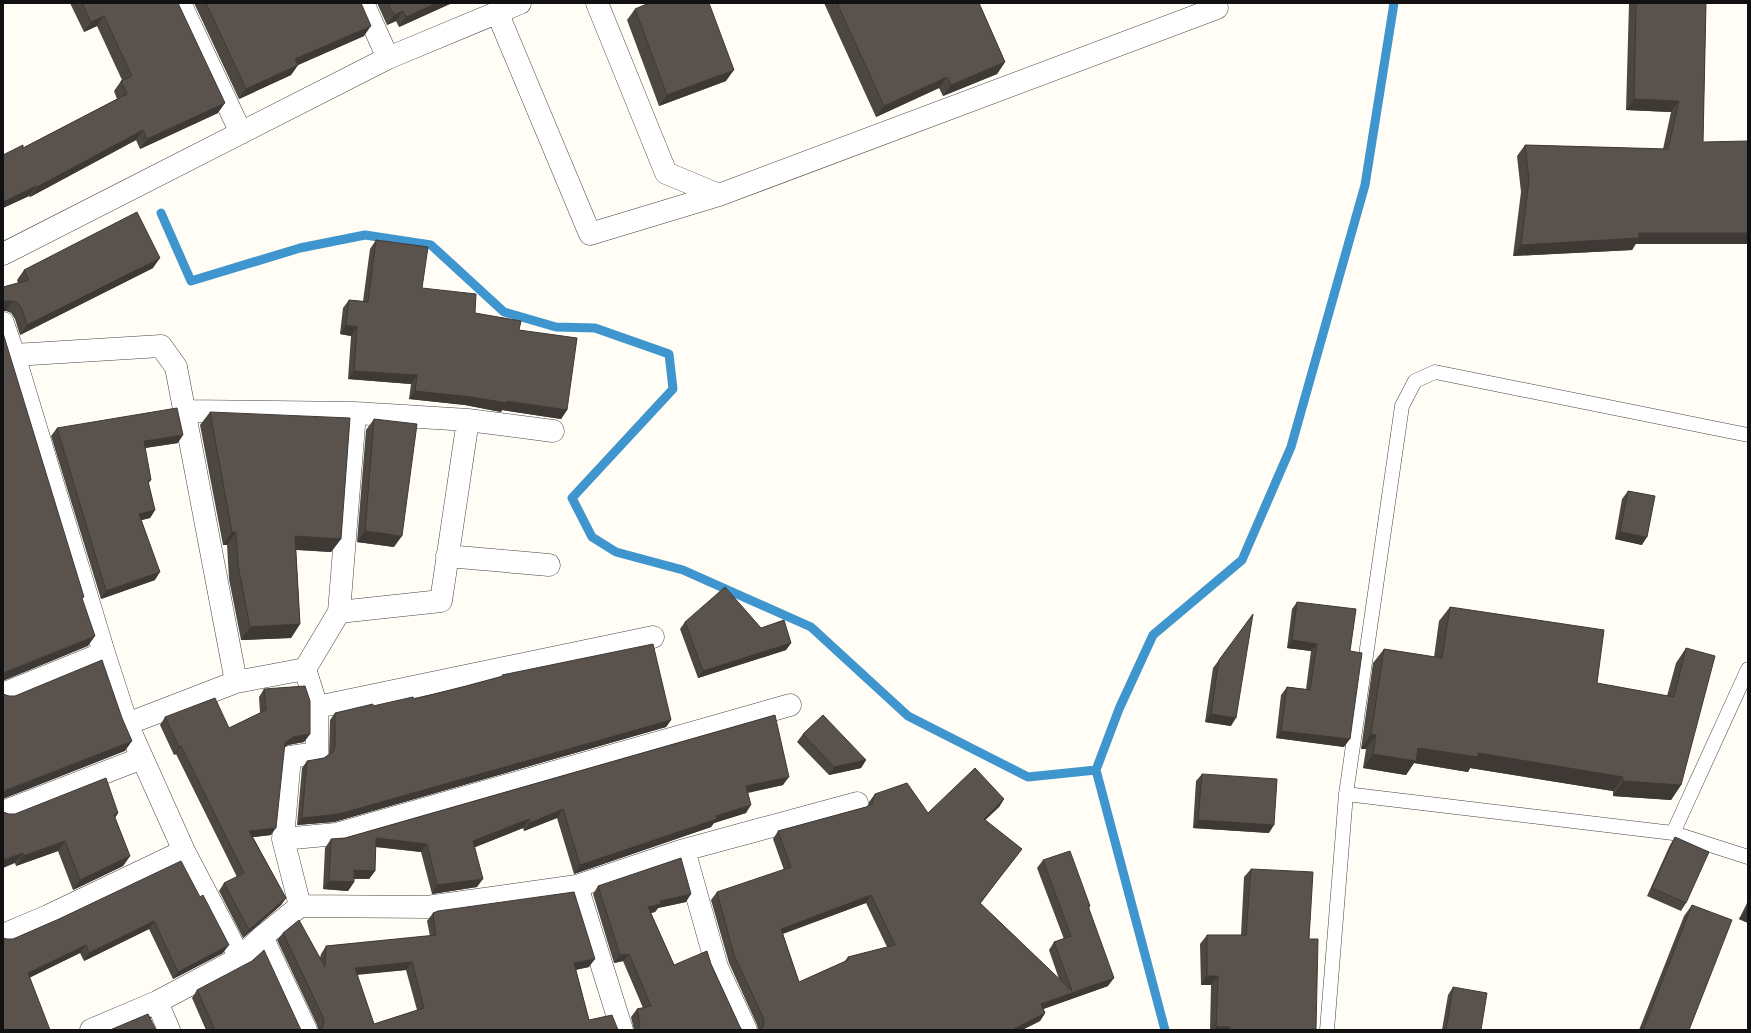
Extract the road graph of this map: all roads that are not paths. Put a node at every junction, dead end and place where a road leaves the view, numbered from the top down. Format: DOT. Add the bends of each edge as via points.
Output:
graph roads {
  1 [pos="180,3"];
  2 [pos="364,3"];
  3 [pos="520,3"];
  4 [pos="596,3"];
  5 [pos="1216,3"];
  6 [pos="497,12"];
  7 [pos="388,58"];
  8 [pos="241,133"];
  9 [pos="719,195"];
  10 [pos="3,254"];
  11 [pos="3,323"];
  12 [pos="14,355"];
  13 [pos="183,411"];
  14 [pos="355,413"];
  15 [pos="468,420"];
  16 [pos="553,431"];
  17 [pos="1748,435"];
  18 [pos="447,556"];
  19 [pos="549,565"];
  20 [pos="338,612"];
  21 [pos="653,637"];
  22 [pos="104,653"];
  23 [pos="306,669"];
  24 [pos="1748,669"];
  25 [pos="236,682"];
  26 [pos="3,694"];
  27 [pos="790,705"];
  28 [pos="317,707"];
  29 [pos="127,724"];
  30 [pos="142,758"];
  31 [pos="1346,794"];
  32 [pos="858,804"];
  33 [pos="3,812"];
  34 [pos="1673,833"];
  35 [pos="283,839"];
  36 [pos="684,850"];
  37 [pos="184,851"];
  38 [pos="1748,857"];
  39 [pos="577,886"];
  40 [pos="300,906"];
  41 [pos="3,935"];
  42 [pos="262,937"];
  43 [pos="240,958"];
  44 [pos="156,1002"];
  45 [pos="91,1030"];
  46 [pos="169,1030"];
  47 [pos="306,1030"];
  48 [pos="622,1030"];
  49 [pos="746,1030"];
  50 [pos="1327,1030"];
  1 -- 8 [label="street"];
  2 -- 7 [label="street"];
  3 -- 6 [label="street"];
  4 -- 9 [label="street" via="666,173"];
  5 -- 9 [label="street" via="1217,8"];
  6 -- 7 [label="street"];
  6 -- 9 [label="street" via="590,234"];
  7 -- 8 [label="street"];
  8 -- 10 [label="street"];
  11 -- 12 [label="street"];
  12 -- 13 [label="street" via="161,346 176,367"];
  12 -- 22 [label="street"];
  13 -- 14 [label="street"];
  13 -- 25 [label="street"];
  14 -- 15 [label="street"];
  14 -- 20 [label="street"];
  15 -- 16 [label="street"];
  15 -- 18 [label="street"];
  17 -- 31 [label="lane" via="1435,372 1415,381 1402,406"];
  18 -- 19 [label="street"];
  18 -- 20 [label="street" via="441,601"];
  20 -- 23 [label="street"];
  21 -- 28 [label="street"];
  22 -- 26 [label="street"];
  22 -- 29 [label="street"];
  23 -- 25 [label="street"];
  23 -- 28 [label="street"];
  24 -- 34 [label="lane"];
  25 -- 29 [label="street"];
  27 -- 35 [label="street" via="336,834"];
  28 -- 35 [label="street" via="317,753 290,757"];
  29 -- 30 [label="street"];
  30 -- 33 [label="street"];
  30 -- 37 [label="street"];
  31 -- 34 [label="lane"];
  31 -- 50 [label="lane"];
  32 -- 36 [label="street"];
  34 -- 38 [label="lane"];
  35 -- 40 [label="street"];
  36 -- 39 [label="street"];
  36 -- 49 [label="street" via="717,967"];
  37 -- 41 [label="street"];
  37 -- 43 [label="street"];
  39 -- 40 [label="street" via="427,907"];
  39 -- 48 [label="street"];
  40 -- 42 [label="street"];
  42 -- 43 [label="street"];
  42 -- 47 [label="street"];
  43 -- 44 [label="street"];
  44 -- 45 [label="street"];
  44 -- 46 [label="street"];
}
